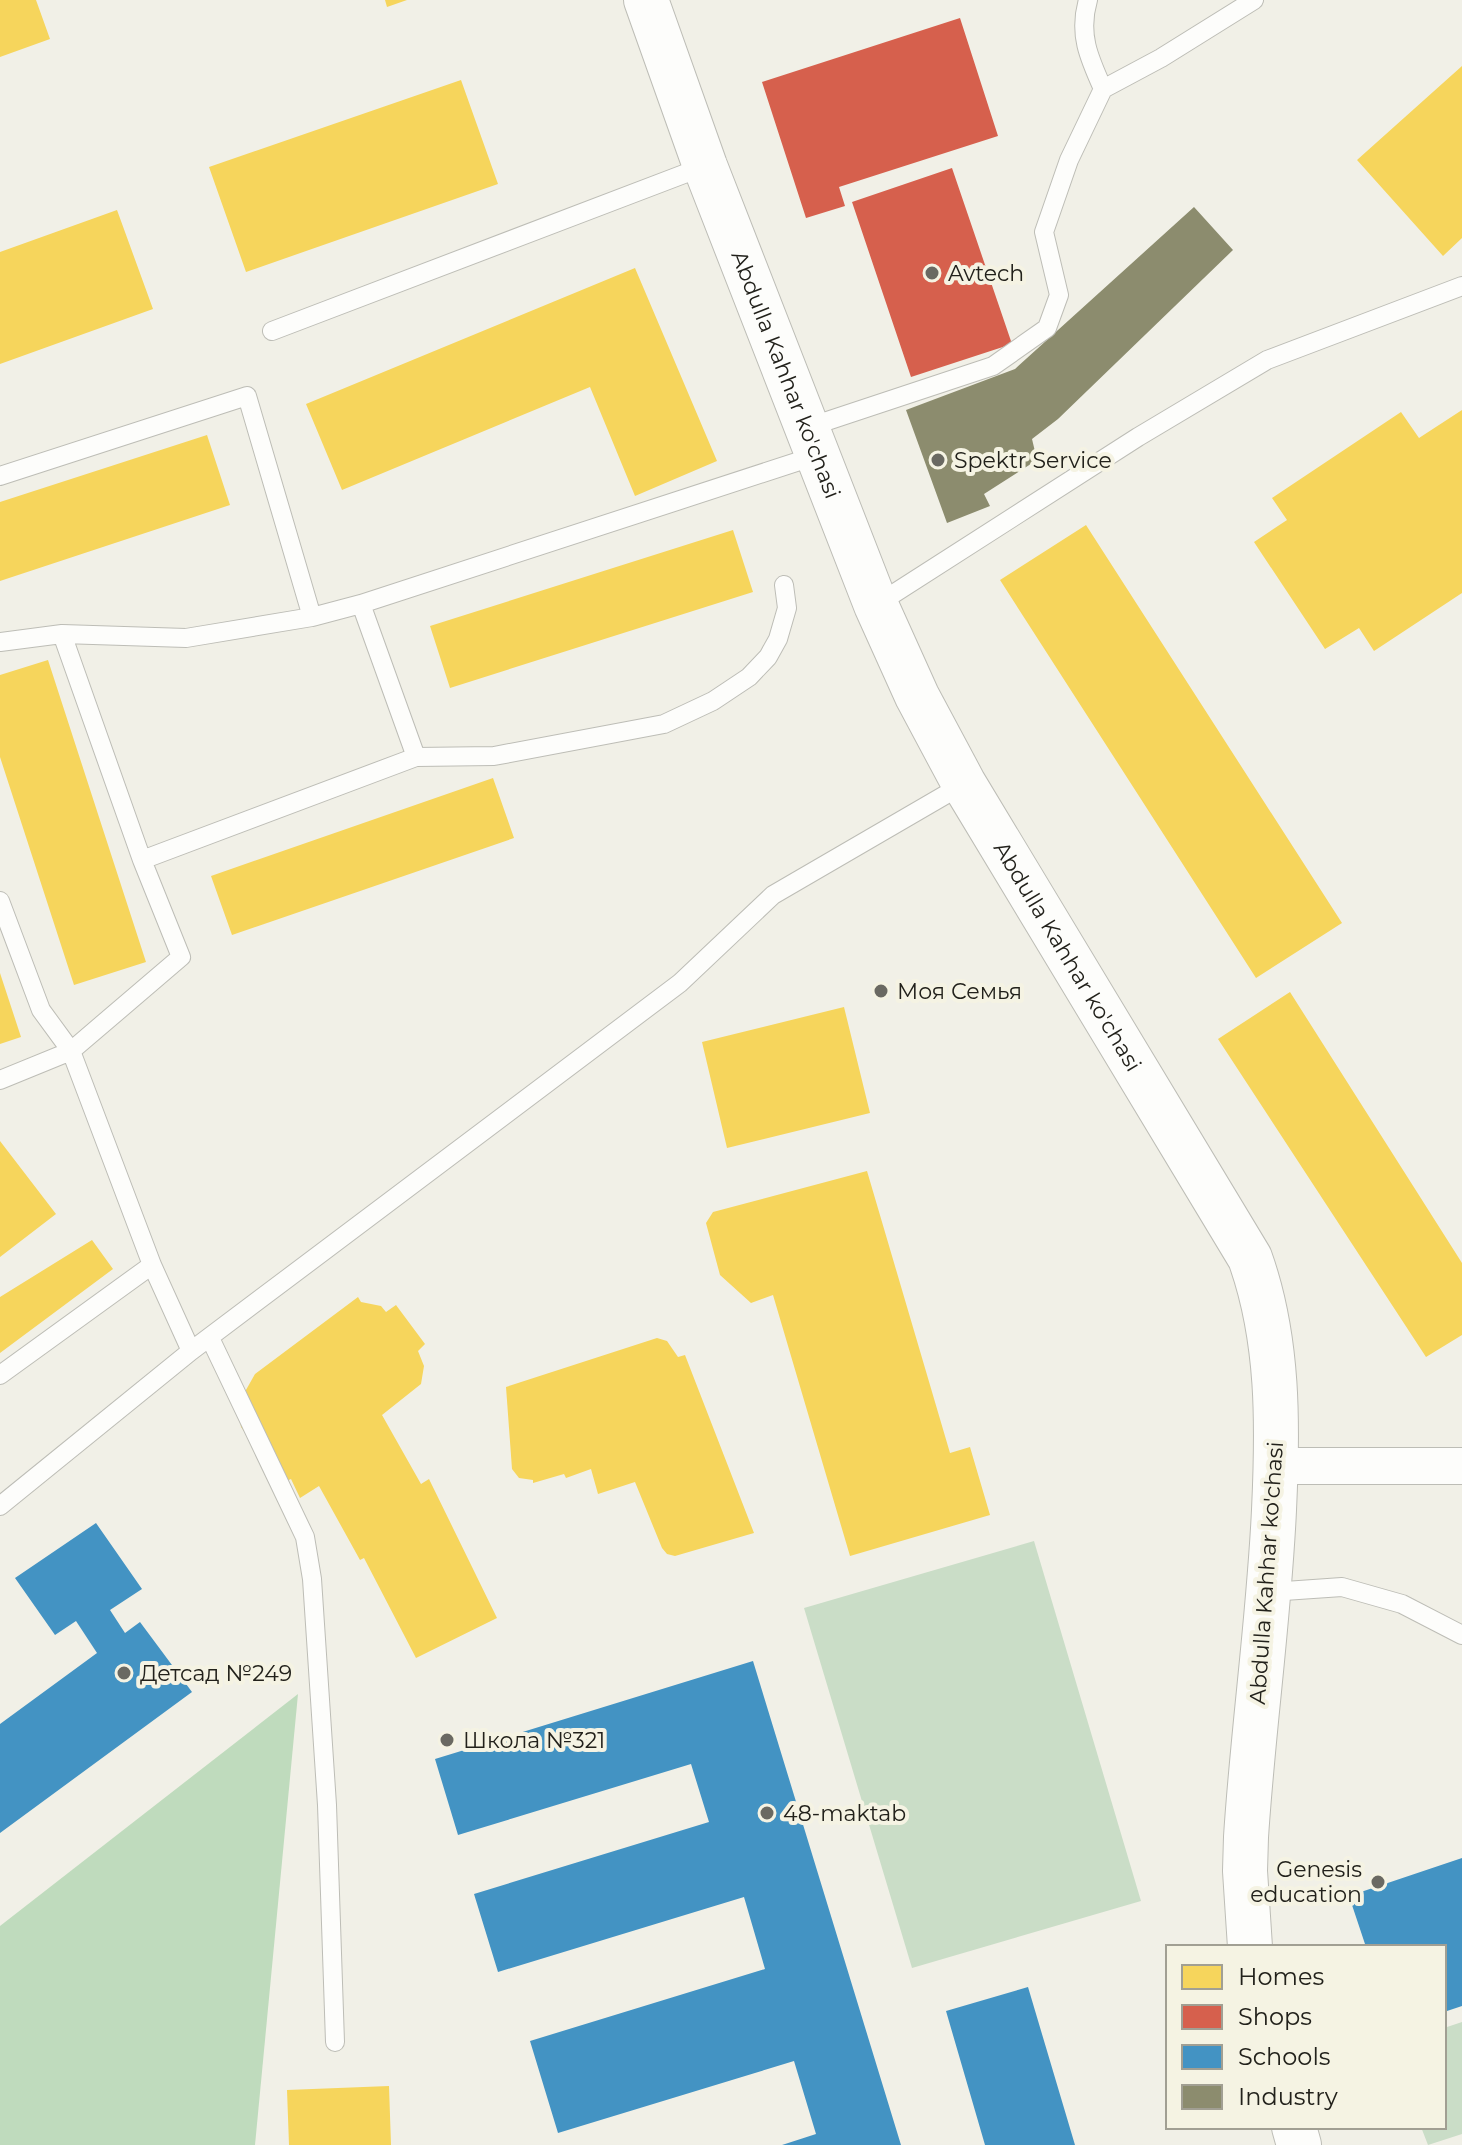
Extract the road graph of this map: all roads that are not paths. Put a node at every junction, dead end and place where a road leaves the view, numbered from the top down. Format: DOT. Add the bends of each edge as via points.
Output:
graph roads {
  1 [pos="646,0"];
  2 [pos="1088,0"];
  3 [pos="1254,0"];
  4 [pos="1103,89"];
  5 [pos="705,166"];
  6 [pos="1462,286"];
  7 [pos="272,331"];
  8 [pos="814,441"];
  9 [pos="0,476"];
  10 [pos="784,585"];
  11 [pos="361,604"];
  12 [pos="876,605"];
  13 [pos="312,617"];
  14 [pos="62,634"];
  15 [pos="0,642"];
  16 [pos="416,757"];
  17 [pos="964,784"];
  18 [pos="142,860"];
  19 [pos="0,901"];
  20 [pos="71,1051"];
  21 [pos="0,1080"];
  22 [pos="152,1265"];
  23 [pos="210,1338"];
  24 [pos="191,1351"];
  25 [pos="0,1375"];
  26 [pos="1276,1466"];
  27 [pos="1462,1466"];
  28 [pos="0,1506"];
  29 [pos="1269,1592"];
  30 [pos="1462,1635"];
  31 [pos="1250,1945"];
  32 [pos="335,2042"];
  1 -- 5 [label="street, Abdulla Kahhar ko'chasi"];
  2 -- 4 [label="lane" via="1082,21 1089,59"];
  3 -- 4 [label="lane"];
  4 -- 8 [label="lane" via="1069,160 1044,232 1059,295 1047,328 993,366"];
  5 -- 7 [label="lane"];
  5 -- 8 [label="street, Abdulla Kahhar ko'chasi"];
  6 -- 12 [label="lane" via="1267,360"];
  8 -- 11 [label="lane"];
  8 -- 12 [label="street, Abdulla Kahhar ko'chasi"];
  9 -- 13 [label="lane" via="247,396"];
  10 -- 16 [label="lane" via="787,608 768,657 713,701 664,724 494,756"];
  11 -- 13 [label="lane"];
  11 -- 16 [label="lane"];
  12 -- 17 [label="street, Abdulla Kahhar ko'chasi"];
  13 -- 14 [label="lane" via="186,638"];
  14 -- 15 [label="lane"];
  14 -- 18 [label="lane"];
  16 -- 18 [label="lane"];
  17 -- 23 [label="lane" via="773,895 680,983"];
  17 -- 26 [label="street, Abdulla Kahhar ko'chasi" via="1250,1258 1269,1325"];
  18 -- 20 [label="lane" via="181,957"];
  19 -- 20 [label="lane" via="41,1010"];
  20 -- 21 [label="lane"];
  20 -- 22 [label="lane"];
  22 -- 24 [label="lane"];
  22 -- 25 [label="lane"];
  23 -- 24 [label="lane"];
  23 -- 32 [label="lane" via="305,1537 310,1565 327,1805"];
  24 -- 28 [label="lane"];
  26 -- 27 [label="street"];
  26 -- 29 [label="street, Abdulla Kahhar ko'chasi"];
  29 -- 30 [label="lane" via="1342,1587 1402,1604"];
  29 -- 31 [label="street, Abdulla Kahhar ko'chasi" via="1247,1826"];
}
